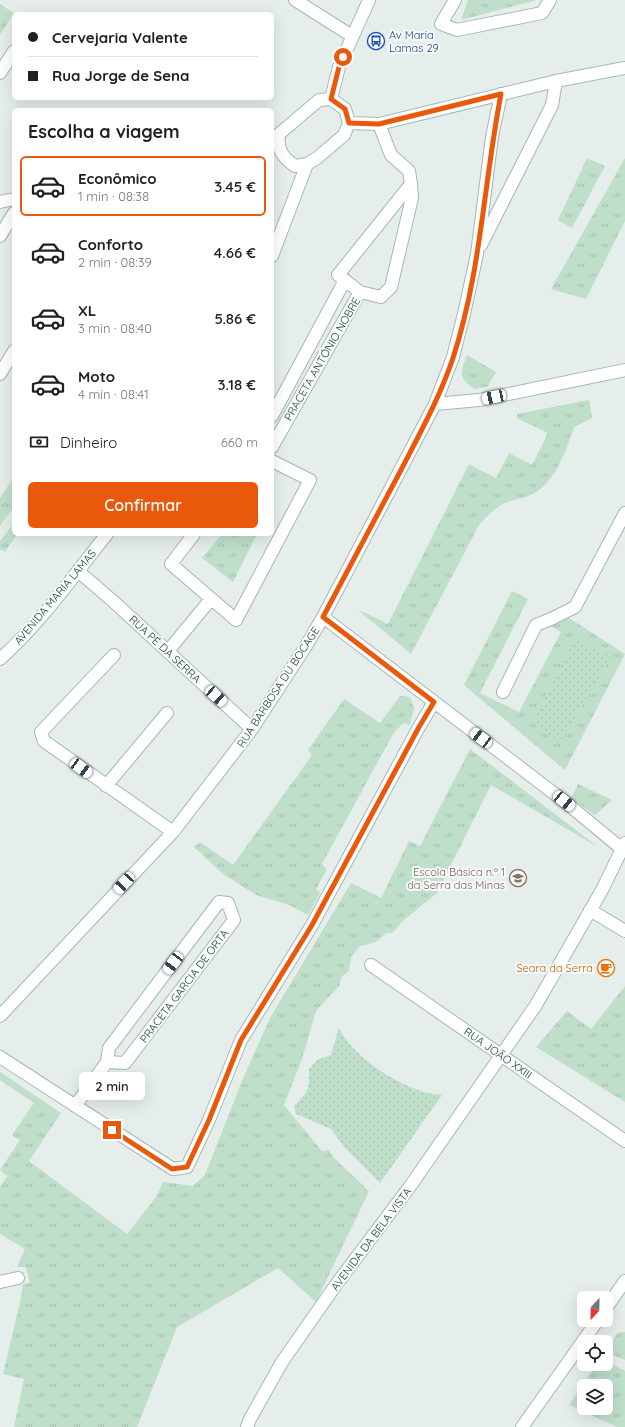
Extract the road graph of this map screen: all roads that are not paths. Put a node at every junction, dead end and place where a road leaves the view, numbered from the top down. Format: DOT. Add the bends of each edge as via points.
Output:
graph roads {
  1 [pos="295,0"];
  2 [pos="369,0"];
  3 [pos="455,0"];
  4 [pos="550,0"];
  5 [pos="352,36"];
  6 [pos="12,53"];
  7 [pos="625,68"];
  8 [pos="0,73"];
  9 [pos="556,81"];
  10 [pos="501,94"];
  11 [pos="331,99"];
  12 [pos="349,123"];
  13 [pos="379,124"];
  14 [pos="275,145"];
  15 [pos="307,164"];
  16 [pos="411,184"];
  17 [pos="12,199"];
  18 [pos="0,202"];
  19 [pos="12,216"];
  20 [pos="0,236"];
  21 [pos="274,251"];
  22 [pos="477,254"];
  23 [pos="345,280"];
  24 [pos="360,292"];
  25 [pos="12,354"];
  26 [pos="625,369"];
  27 [pos="0,374"];
  28 [pos="435,404"];
  29 [pos="274,412"];
  30 [pos="274,443"];
  31 [pos="274,462"];
  32 [pos="625,513"];
  33 [pos="105,536"];
  34 [pos="192,536"];
  35 [pos="78,571"];
  36 [pos="210,599"];
  37 [pos="323,617"];
  38 [pos="168,651"];
  39 [pos="114,655"];
  40 [pos="0,659"];
  41 [pos="503,692"];
  42 [pos="434,702"];
  43 [pos="168,714"];
  44 [pos="252,729"];
  45 [pos="106,786"];
  46 [pos="173,832"];
  47 [pos="624,846"];
  48 [pos="590,910"];
  49 [pos="625,931"];
  50 [pos="371,965"];
  51 [pos="0,1016"];
  52 [pos="501,1056"];
  53 [pos="0,1058"];
  54 [pos="107,1062"];
  55 [pos="75,1106"];
  56 [pos="625,1141"];
  57 [pos="18,1278"];
  58 [pos="625,1281"];
  59 [pos="0,1282"];
  60 [pos="613,1298"];
  61 [pos="593,1327"];
  62 [pos="247,1427"];
  63 [pos="522,1427"];
  1 -- 5 [label="street"];
  2 -- 5 [label="street"];
  3 -- 4 [label="street" via="441,24 457,30 542,13"];
  5 -- 11 [label="street" via="339,67"];
  6 -- 8 [label="street"];
  7 -- 9 [label="street"];
  9 -- 10 [label="street"];
  9 -- 22 [label="street, RUA BARBOSA DU BOCAGE" via="552,105"];
  10 -- 13 [label="street"];
  10 -- 22 [label="street, RUA BARBOSA DU BOCAGE" via="492,137"];
  11 -- 12 [label="street" via="345,109"];
  11 -- 14 [label="street" via="318,100 279,134"];
  12 -- 13 [label="street"];
  12 -- 15 [label="street" via="344,135"];
  13 -- 16 [label="street, PRACETA ANTÓNIO NOBRE" via="391,155 409,171"];
  14 -- 15 [label="street" via="285,159 295,166"];
  15 -- 21 [label="street"];
  16 -- 23 [label="street, PRACETA ANTÓNIO NOBRE" via="338,275"];
  16 -- 24 [label="street, PRACETA ANTÓNIO NOBRE" via="412,198 391,287 381,297"];
  17 -- 18 [label="street"];
  19 -- 20 [label="street"];
  22 -- 28 [label="street, RUA BARBOSA DU BOCAGE" via="453,357"];
  23 -- 24 [label="street, PRACETA ANTÓNIO NOBRE"];
  23 -- 29 [label="street, PRACETA ANTÓNIO NOBRE"];
  24 -- 30 [label="street, PRACETA ANTÓNIO NOBRE"];
  25 -- 27 [label="street"];
  26 -- 28 [label="street" via="479,400"];
  28 -- 37 [label="street, RUA BARBOSA DU BOCAGE"];
  31 -- 36 [label="street" via="310,480 236,620"];
  32 -- 41 [label="street" via="575,607 536,625"];
  33 -- 35 [label="street, AVENIDA MARIA LAMAS"];
  34 -- 36 [label="street" via="171,564"];
  35 -- 38 [label="street, RUA PÉ DA SERRA"];
  35 -- 40 [label="street, AVENIDA MARIA LAMAS" via="15,646"];
  36 -- 38 [label="street"];
  37 -- 42 [label="street"];
  37 -- 44 [label="street, RUA BARBOSA DU BOCAGE"];
  38 -- 44 [label="street, RUA PÉ DA SERRA"];
  39 -- 45 [label="street" via="41,732 44,741"];
  42 -- 47 [label="street"];
  42 -- 55 [label="street" via="312,925 241,1040 187,1167 172,1169"];
  43 -- 45 [label="street"];
  44 -- 46 [label="street, RUA BARBOSA DU BOCAGE"];
  45 -- 46 [label="street"];
  46 -- 51 [label="street, RUA BARBOSA DU BOCAGE"];
  47 -- 48 [label="street, AVENIDA DA BELA VISTA"];
  48 -- 49 [label="street"];
  48 -- 52 [label="street, AVENIDA DA BELA VISTA" via="536,1005"];
  50 -- 52 [label="street, RUA JOÃO XXIII"];
  52 -- 56 [label="street, RUA JOÃO XXIII"];
  52 -- 62 [label="street, AVENIDA DA BELA VISTA" via="282,1362"];
  53 -- 55 [label="street"];
  54 -- 54 [label="street, PRACETA GARCIA DE ORTA" via="109,1048 219,902 228,903 234,920 125,1062"];
  54 -- 55 [label="street, PRACETA GARCIA DE ORTA"];
  57 -- 59 [label="street"];
  58 -- 60 [label="street"];
  61 -- 63 [label="street"];
}
